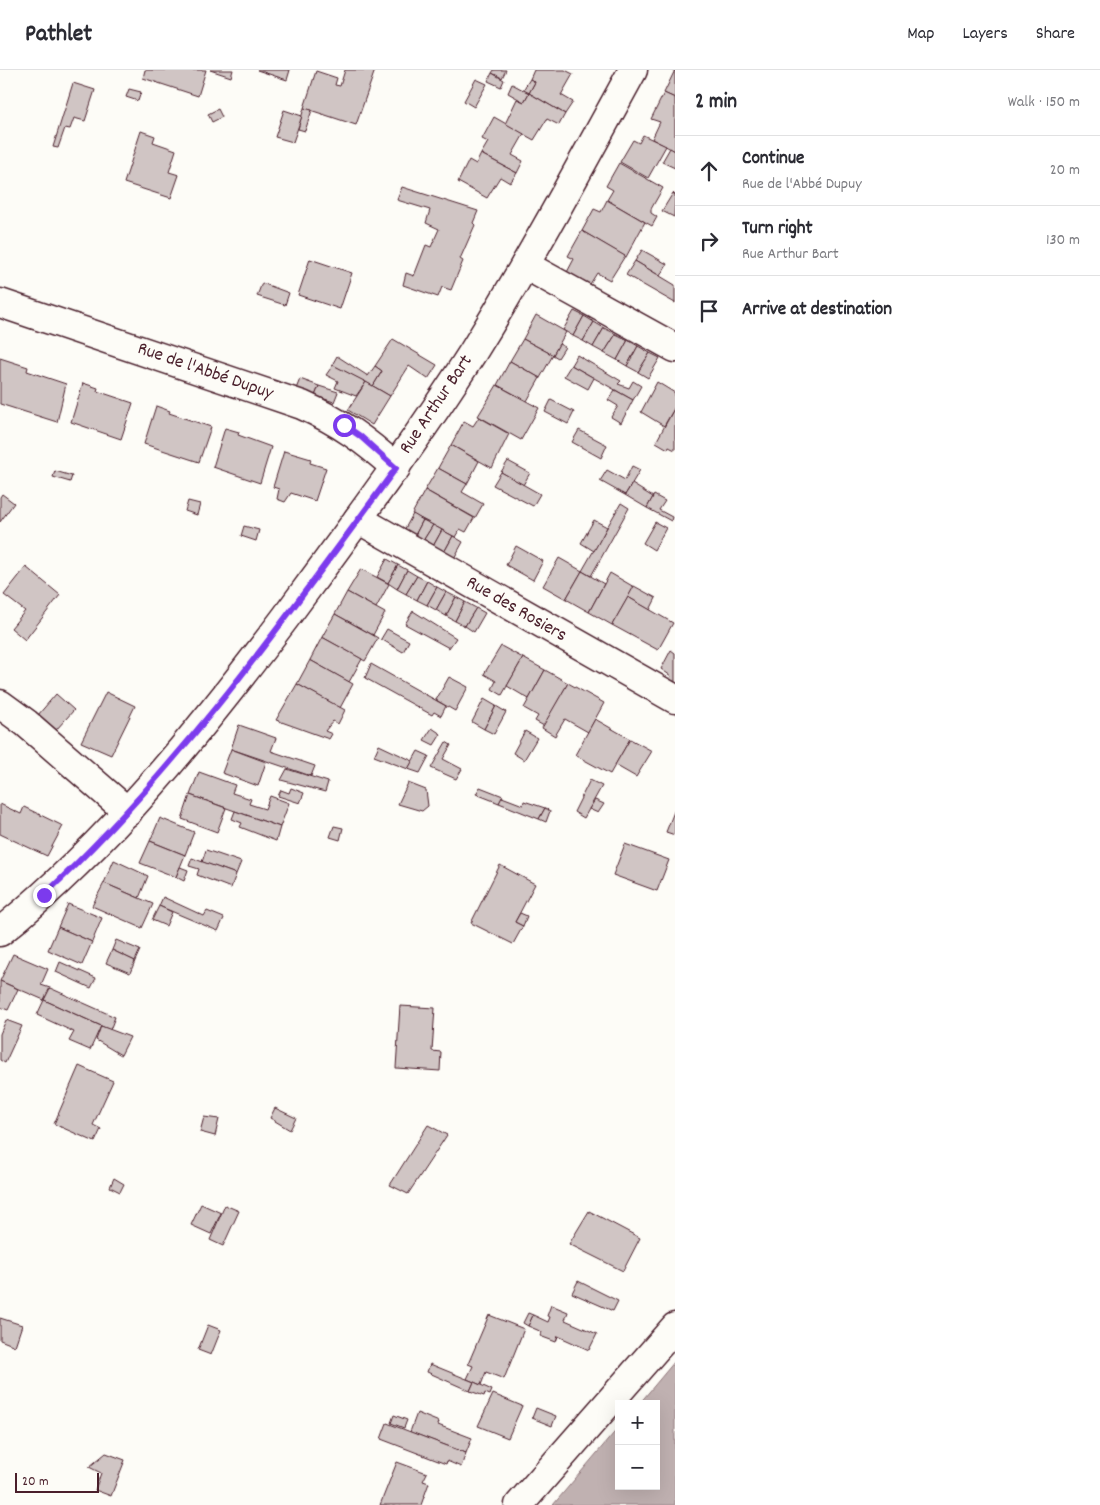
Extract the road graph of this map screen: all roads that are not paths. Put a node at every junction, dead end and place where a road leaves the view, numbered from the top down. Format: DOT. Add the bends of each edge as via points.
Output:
graph roads {
  1 [pos="633,70"];
  2 [pos="526,265"];
  3 [pos="0,303"];
  4 [pos="675,348"];
  5 [pos="396,468"];
  6 [pos="358,519"];
  7 [pos="675,699"];
  8 [pos="0,704"];
  9 [pos="128,812"];
  10 [pos="0,932"];
  11 [pos="675,1327"];
  12 [pos="519,1505"];
  1 -- 2 [label="street, Rue Arthur Bart"];
  2 -- 4 [label="street"];
  2 -- 5 [label="street, Rue Arthur Bart"];
  3 -- 5 [label="street, Rue de l'Abbé Dupuy" via="302,405 344,425"];
  5 -- 6 [label="street, Rue Arthur Bart"];
  6 -- 7 [label="street, Rue des Rosiers"];
  6 -- 9 [label="street, Rue Arthur Bart" via="202,726"];
  8 -- 9 [label="street"];
  9 -- 10 [label="street, Rue Arthur Bart" via="88,854"];
  11 -- 12 [label="street"];
}
